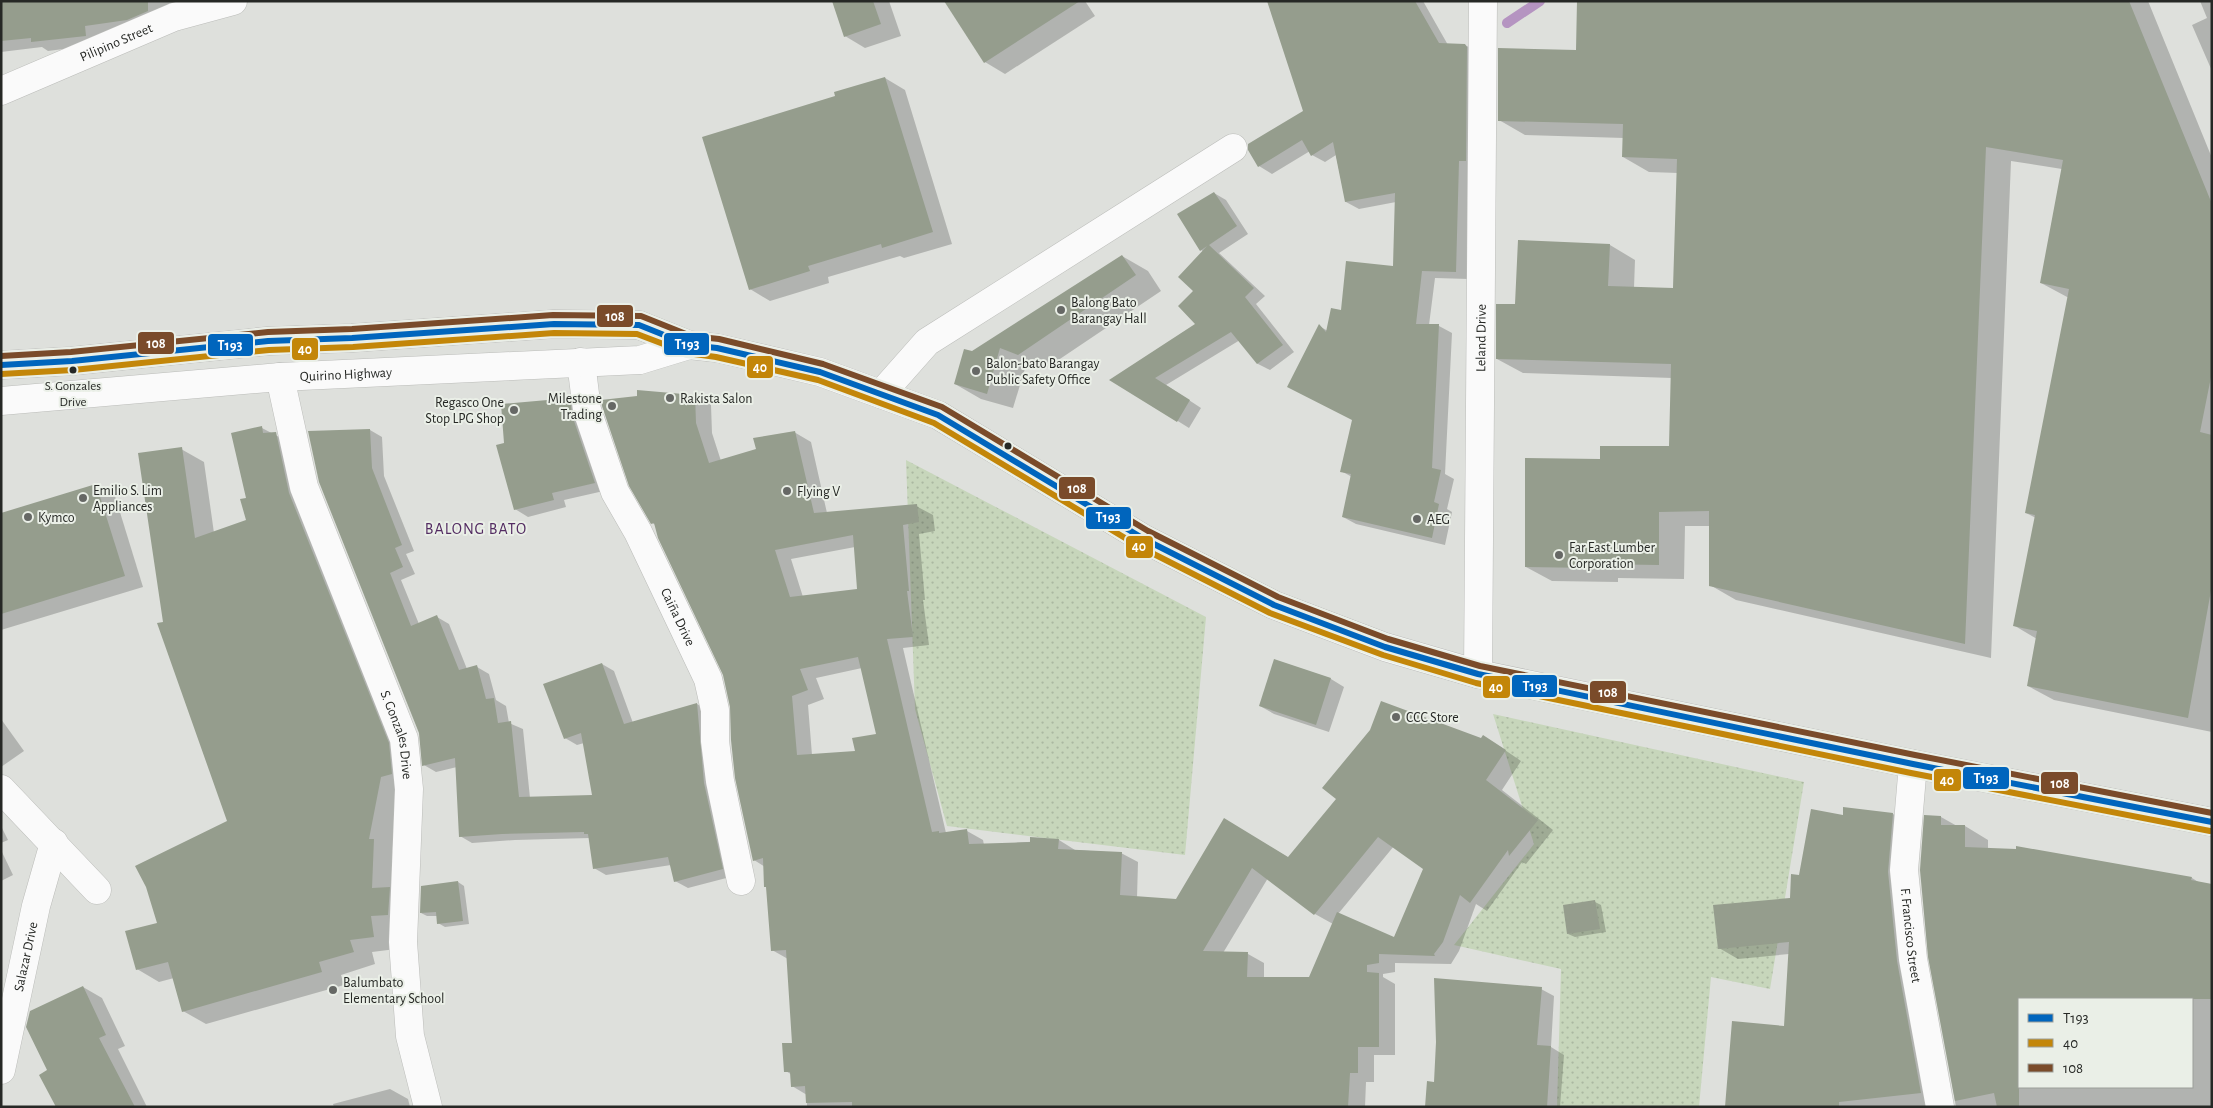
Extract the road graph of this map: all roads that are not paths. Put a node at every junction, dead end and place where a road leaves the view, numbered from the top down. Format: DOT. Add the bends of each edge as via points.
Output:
graph roads {
  1 [pos="233,1"];
  2 [pos="1483,1"];
  3 [pos="1,92"];
  4 [pos="1232,148"];
  5 [pos="689,345"];
  6 [pos="581,362"];
  7 [pos="1,365"];
  8 [pos="280,377"];
  9 [pos="881,394"];
  10 [pos="1,401"];
  11 [pos="1478,674"];
  12 [pos="1913,764"];
  13 [pos="1,789"];
  14 [pos="2212,822"];
  15 [pos="54,843"];
  16 [pos="741,881"];
  17 [pos="97,890"];
  18 [pos="1,1070"];
  19 [pos="428,1107"];
  20 [pos="1940,1107"];
  1 -- 3 [label="street, Pilipino Street" via="174,17"];
  2 -- 11 [label="street, Leland Drive"];
  4 -- 9 [label="street" via="927,342"];
  5 -- 6 [label="street, Quirino Highway" via="640,360"];
  5 -- 7 [label="street, Quirino Highway" via="639,326 554,324 268,341"];
  5 -- 9 [label="street, Quirino Highway" via="717,348 820,372"];
  6 -- 8 [label="street, Quirino Highway"];
  6 -- 16 [label="street, Caiña Drive" via="587,410 615,492 638,532 708,678 715,710 720,781"];
  8 -- 10 [label="street, Quirino Highway"];
  8 -- 19 [label="street, S. Gonzales Drive" via="304,487 404,739 409,789 403,942 410,1036"];
  9 -- 11 [label="street, Quirino Highway" via="938,416 1144,539 1274,605 1385,647"];
  11 -- 12 [label="street, Quirino Highway"];
  12 -- 14 [label="street, Quirino Highway"];
  12 -- 20 [label="street, F. Francisco Street" via="1904,870 1913,959"];
  13 -- 15 [label="street"];
  15 -- 17 [label="street"];
  15 -- 18 [label="street, Salazar Drive" via="36,906"];
}
